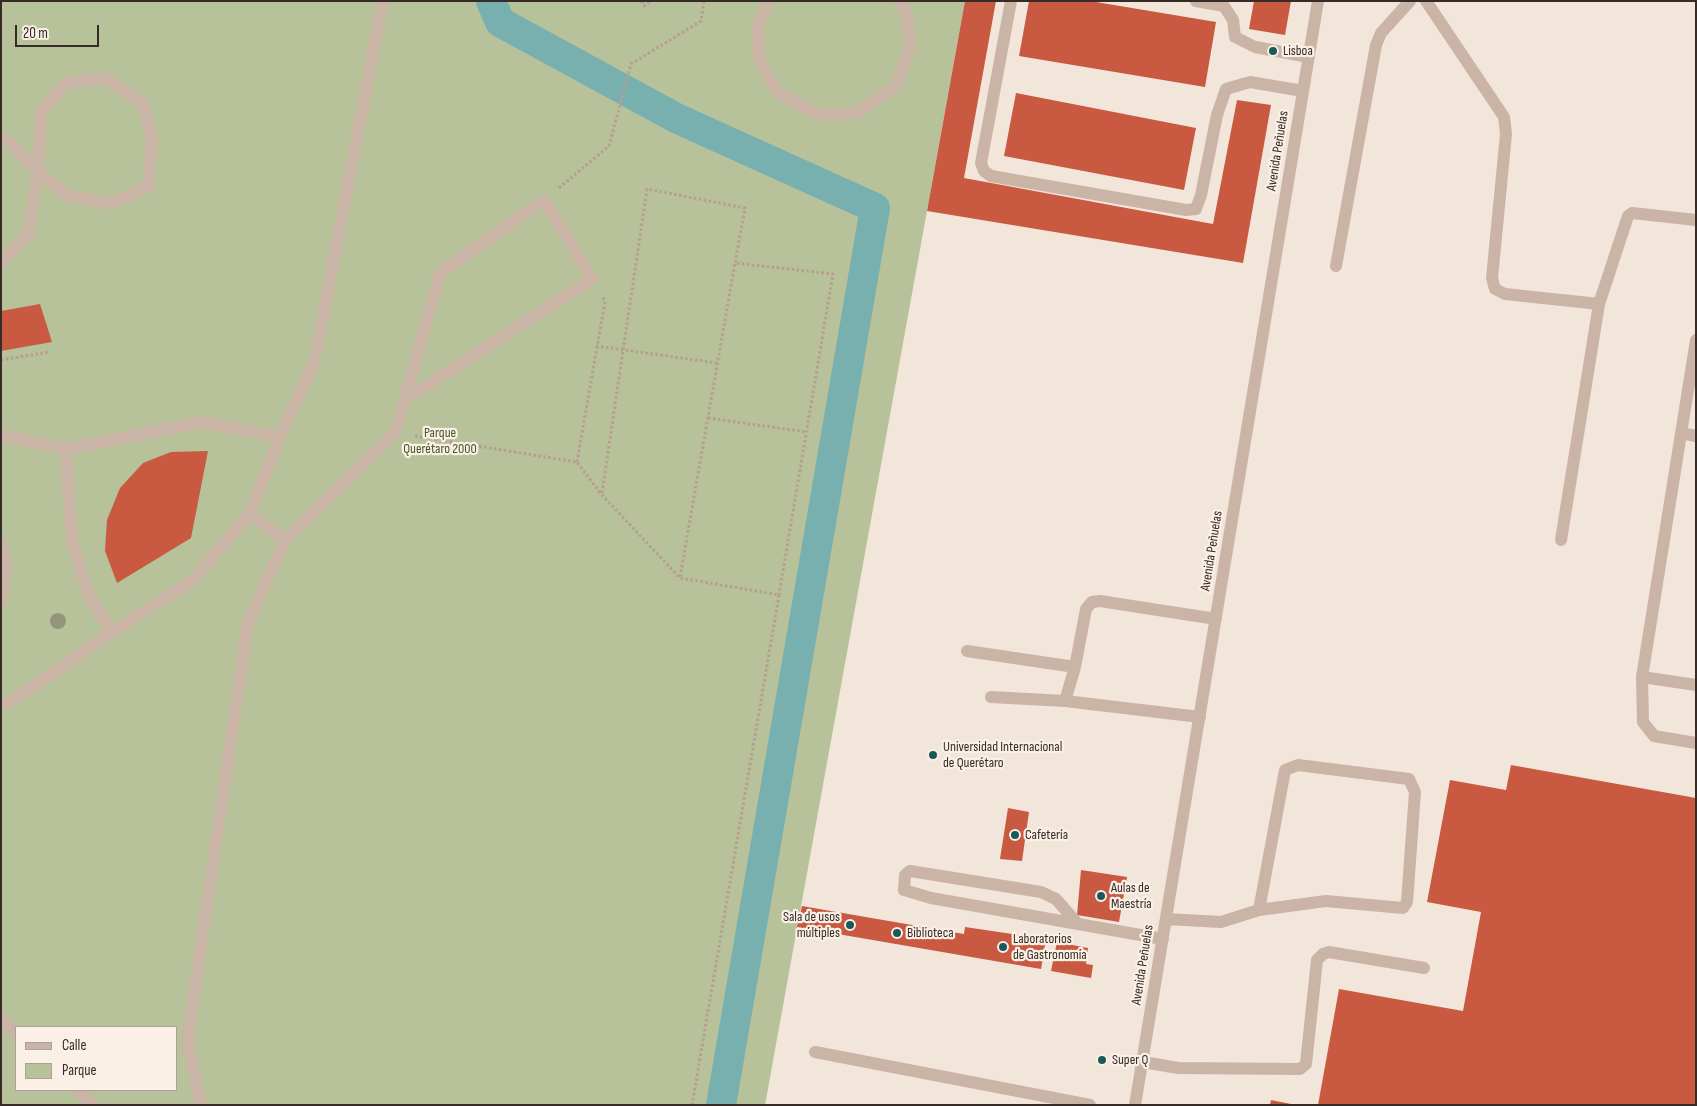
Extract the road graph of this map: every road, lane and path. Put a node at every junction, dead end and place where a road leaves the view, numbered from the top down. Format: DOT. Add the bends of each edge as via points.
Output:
graph roads {
  1 [pos="383,1"];
  2 [pos="641,1"];
  3 [pos="651,1"];
  4 [pos="704,1"];
  5 [pos="768,1"];
  6 [pos="899,1"];
  7 [pos="1011,1"];
  8 [pos="1196,1"];
  9 [pos="1318,1"];
  10 [pos="1410,1"];
  11 [pos="1426,1"];
  12 [pos="1309,57"];
  13 [pos="1304,91"];
  14 [pos="1,137"];
  15 [pos="38,171"];
  16 [pos="544,200"];
  17 [pos="1696,220"];
  18 [pos="1,262"];
  19 [pos="735,263"];
  20 [pos="1336,266"];
  21 [pos="592,279"];
  22 [pos="1599,304"];
  23 [pos="1696,340"];
  24 [pos="596,346"];
  25 [pos="624,348"];
  26 [pos="49,352"];
  27 [pos="1,360"];
  28 [pos="1694,361"];
  29 [pos="717,363"];
  30 [pos="406,398"];
  31 [pos="708,418"];
  32 [pos="395,432"];
  33 [pos="806,432"];
  34 [pos="1681,433"];
  35 [pos="1,435"];
  36 [pos="1696,436"];
  37 [pos="280,437"];
  38 [pos="66,449"];
  39 [pos="577,462"];
  40 [pos="602,494"];
  41 [pos="250,514"];
  42 [pos="285,540"];
  43 [pos="1561,540"];
  44 [pos="1,544"];
  45 [pos="680,578"];
  46 [pos="779,595"];
  47 [pos="1,602"];
  48 [pos="1216,619"];
  49 [pos="112,632"];
  50 [pos="967,651"];
  51 [pos="1075,667"];
  52 [pos="1642,677"];
  53 [pos="1696,685"];
  54 [pos="991,697"];
  55 [pos="1065,701"];
  56 [pos="1,706"];
  57 [pos="1200,717"];
  58 [pos="1696,743"];
  59 [pos="1259,910"];
  60 [pos="1166,918"];
  61 [pos="1076,923"];
  62 [pos="1163,939"];
  63 [pos="1424,968"];
  64 [pos="1,1019"];
  65 [pos="15,1032"];
  66 [pos="815,1052"];
  67 [pos="1142,1062"];
  68 [pos="78,1091"];
  69 [pos="93,1105"];
  70 [pos="201,1105"];
  71 [pos="692,1105"];
  72 [pos="1090,1105"];
  73 [pos="1135,1105"];
  1 -- 37 [label="street" via="314,363"];
  2 -- 3 [label="path" via="644,6"];
  4 -- 16 [label="path" via="701,21 631,64 609,146"];
  5 -- 6 [label="street" via="758,24 759,59 777,92 819,115 857,113 897,85 911,43 905,9"];
  7 -- 13 [label="street" via="981,163 991,176 1186,210 1196,209 1226,89 1250,82"];
  8 -- 12 [label="street" via="1224,6 1233,20 1235,37 1254,47"];
  9 -- 12 [label="street, Avenida Peñuelas"];
  10 -- 20 [label="street" via="1381,33 1376,45"];
  11 -- 22 [label="street" via="1504,117 1506,134 1492,278 1495,289 1505,294"];
  12 -- 13 [label="street, Avenida Peñuelas"];
  13 -- 48 [label="street, Avenida Peñuelas"];
  14 -- 15 [label="street"];
  15 -- 15 [label="street" via="41,112 66,83 105,78 143,103 152,140 148,186 110,204 66,195"];
  15 -- 18 [label="street" via="28,235"];
  16 -- 21 [label="street"];
  16 -- 30 [label="street" via="440,273"];
  17 -- 22 [label="street" via="1632,213 1628,216"];
  19 -- 25 [label="path" via="746,208 647,189"];
  19 -- 29 [label="path"];
  19 -- 33 [label="path" via="832,274"];
  21 -- 24 [label="path" via="605,301"];
  21 -- 30 [label="street"];
  22 -- 43 [label="street"];
  23 -- 28 [label="street"];
  24 -- 25 [label="path"];
  24 -- 39 [label="path"];
  25 -- 29 [label="path"];
  25 -- 40 [label="path"];
  26 -- 27 [label="path"];
  28 -- 34 [label="street"];
  29 -- 31 [label="path"];
  30 -- 32 [label="street"];
  31 -- 33 [label="path"];
  31 -- 45 [label="path"];
  32 -- 39 [label="path"];
  32 -- 42 [label="street"];
  33 -- 46 [label="path"];
  34 -- 36 [label="street"];
  34 -- 52 [label="street"];
  35 -- 38 [label="street"];
  37 -- 38 [label="street" via="201,422"];
  37 -- 41 [label="street"];
  38 -- 49 [label="street" via="72,542 89,596"];
  39 -- 40 [label="path"];
  40 -- 45 [label="path"];
  41 -- 42 [label="street"];
  41 -- 49 [label="street" via="193,580"];
  42 -- 70 [label="street" via="248,622 187,1042"];
  44 -- 47 [label="street" via="6,563"];
  45 -- 46 [label="path"];
  46 -- 71 [label="path"];
  48 -- 51 [label="street" via="1092,602 1086,610"];
  48 -- 57 [label="street, Avenida Peñuelas"];
  49 -- 56 [label="street"];
  50 -- 51 [label="street"];
  51 -- 55 [label="street"];
  52 -- 53 [label="street"];
  52 -- 58 [label="street" via="1643,722 1654,736"];
  54 -- 55 [label="street"];
  55 -- 57 [label="street"];
  57 -- 60 [label="street, Avenida Peñuelas"];
  59 -- 59 [label="street" via="1326,901 1403,908 1408,902 1415,792 1409,779 1298,766 1285,770"];
  59 -- 60 [label="street" via="1221,922"];
  60 -- 62 [label="street, Avenida Peñuelas"];
  61 -- 61 [label="street" via="1056,899 1041,892 910,871 905,875 902,887 906,892 932,898"];
  61 -- 62 [label="street"];
  62 -- 67 [label="street, Avenida Peñuelas"];
  63 -- 67 [label="street" via="1330,952 1323,954 1317,960 1306,1064 1300,1069 1178,1068"];
  64 -- 65 [label="street"];
  66 -- 72 [label="street"];
  67 -- 73 [label="street, Avenida Peñuelas"];
  68 -- 69 [label="street"];
}
